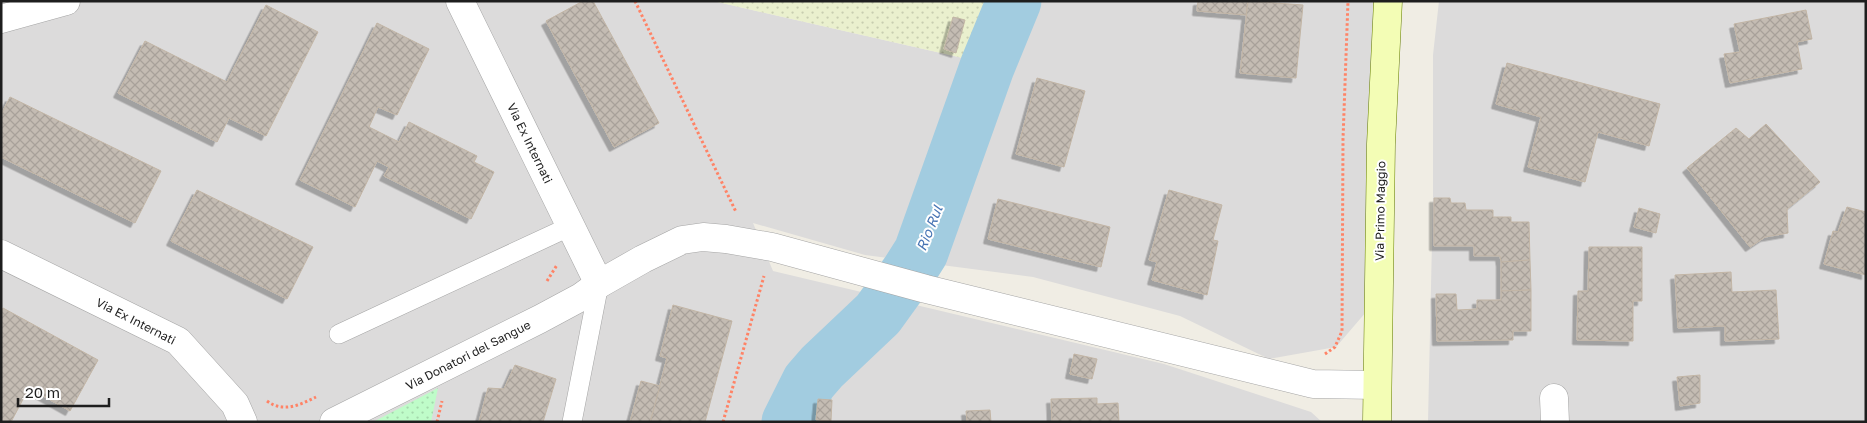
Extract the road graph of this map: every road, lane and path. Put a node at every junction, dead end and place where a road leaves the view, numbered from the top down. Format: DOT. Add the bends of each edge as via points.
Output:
graph roads {
  1 [pos="66,1"];
  2 [pos="460,1"];
  3 [pos="635,1"];
  4 [pos="1348,1"];
  5 [pos="1388,1"];
  6 [pos="1,19"];
  7 [pos="739,219"];
  8 [pos="571,226"];
  9 [pos="772,246"];
  10 [pos="1,254"];
  11 [pos="599,284"];
  12 [pos="339,334"];
  13 [pos="1322,355"];
  14 [pos="1377,385"];
  15 [pos="243,422"];
  16 [pos="334,422"];
  17 [pos="572,422"];
  18 [pos="723,422"];
  19 [pos="1377,422"];
  1 -- 6 [label="street"];
  2 -- 8 [label="street, Via Ex Internati"];
  3 -- 7 [label="path"];
  4 -- 13 [label="path" via="1342,331 1335,347"];
  5 -- 14 [label="street, Via Primo Maggio" via="1381,144"];
  8 -- 11 [label="street, Via Ex Internati"];
  8 -- 12 [label="lane"];
  9 -- 11 [label="street, Via Donatori del Sangue" via="703,237 682,240"];
  9 -- 14 [label="street, Via Donatori del Sangue" via="926,289 1313,384"];
  9 -- 18 [label="path"];
  10 -- 15 [label="street, Via Ex Internati" via="178,340 235,404"];
  11 -- 16 [label="street, Via Donatori del Sangue" via="540,319"];
  11 -- 17 [label="lane"];
  14 -- 19 [label="street, Via Primo Maggio"];
}
